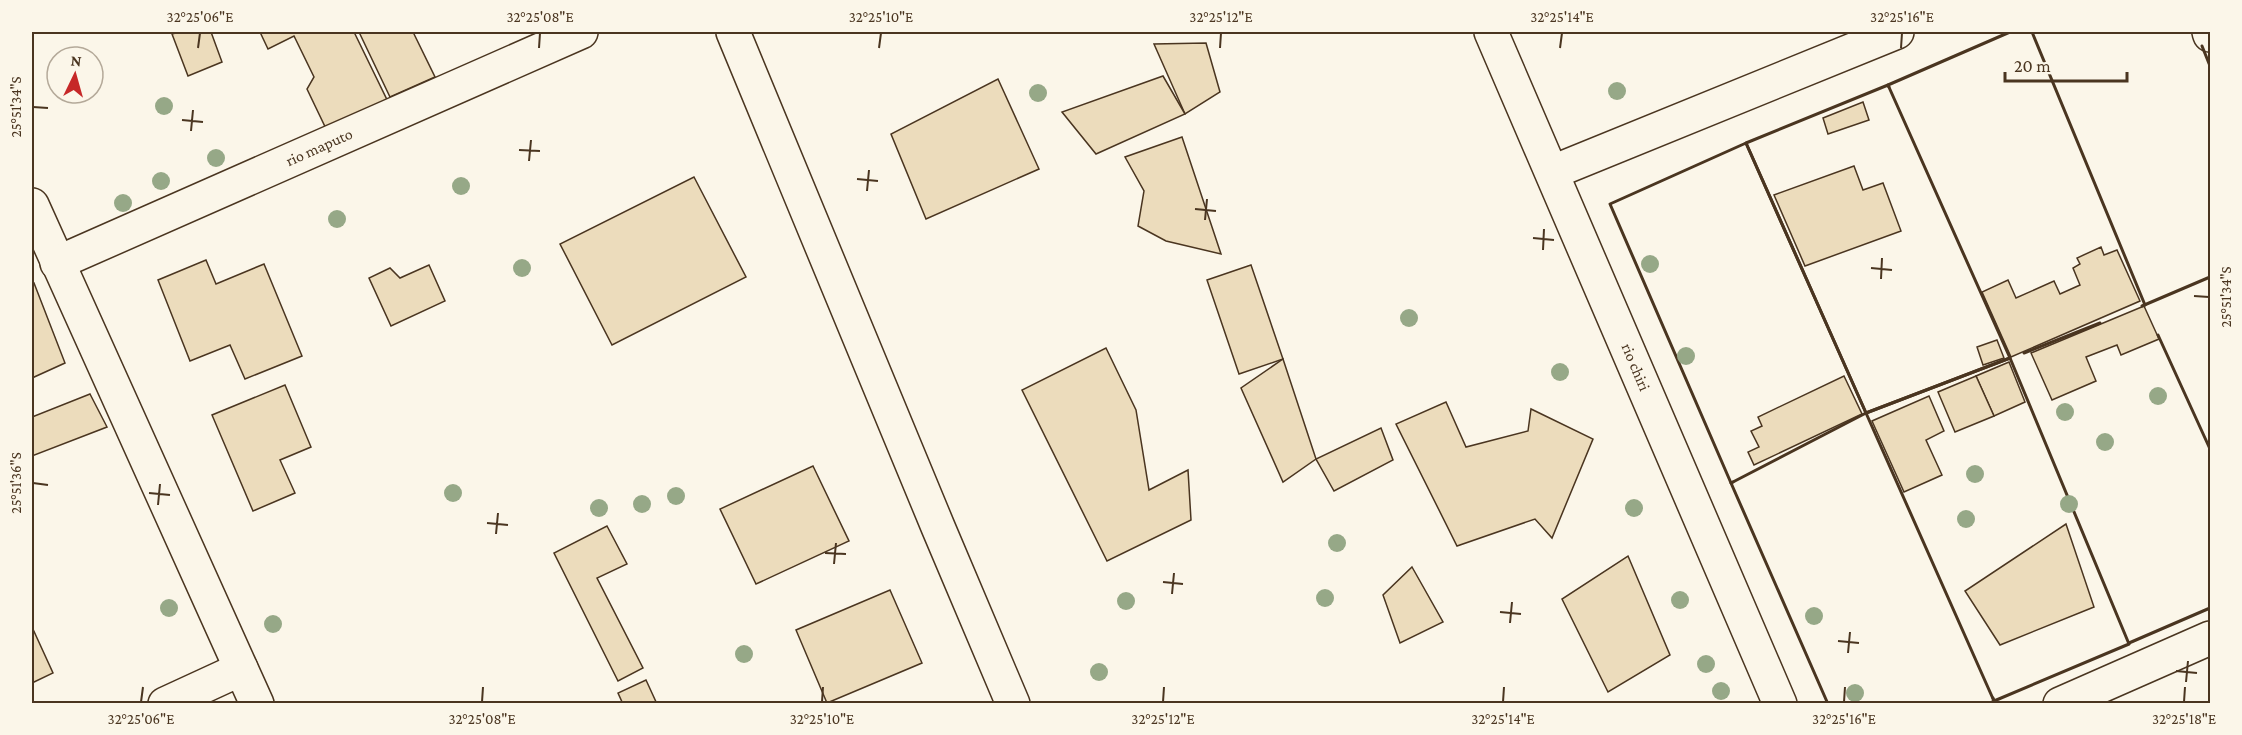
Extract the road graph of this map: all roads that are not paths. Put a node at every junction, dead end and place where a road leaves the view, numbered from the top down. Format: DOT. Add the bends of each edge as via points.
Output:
graph roads {
  1 [pos="581,32"];
  2 [pos="733,32"];
  3 [pos="1491,32"];
  4 [pos="1897,32"];
  5 [pos="1553,172"];
  6 [pos="32,205"];
  7 [pos="57,263"];
  8 [pos="2211,638"];
  9 [pos="241,669"];
  10 [pos="165,704"];
  11 [pos="257,704"];
  12 [pos="1014,704"];
  13 [pos="1780,704"];
  14 [pos="2060,704"];
  1 -- 7 [label="street, rio maputo"];
  2 -- 12 [label="street"];
  3 -- 5 [label="street, rio chiri"];
  4 -- 5 [label="street"];
  5 -- 13 [label="street, rio chiri"];
  6 -- 7 [label="street"];
  7 -- 9 [label="street"];
  8 -- 14 [label="street"];
  9 -- 10 [label="street"];
  9 -- 11 [label="street"];
}
